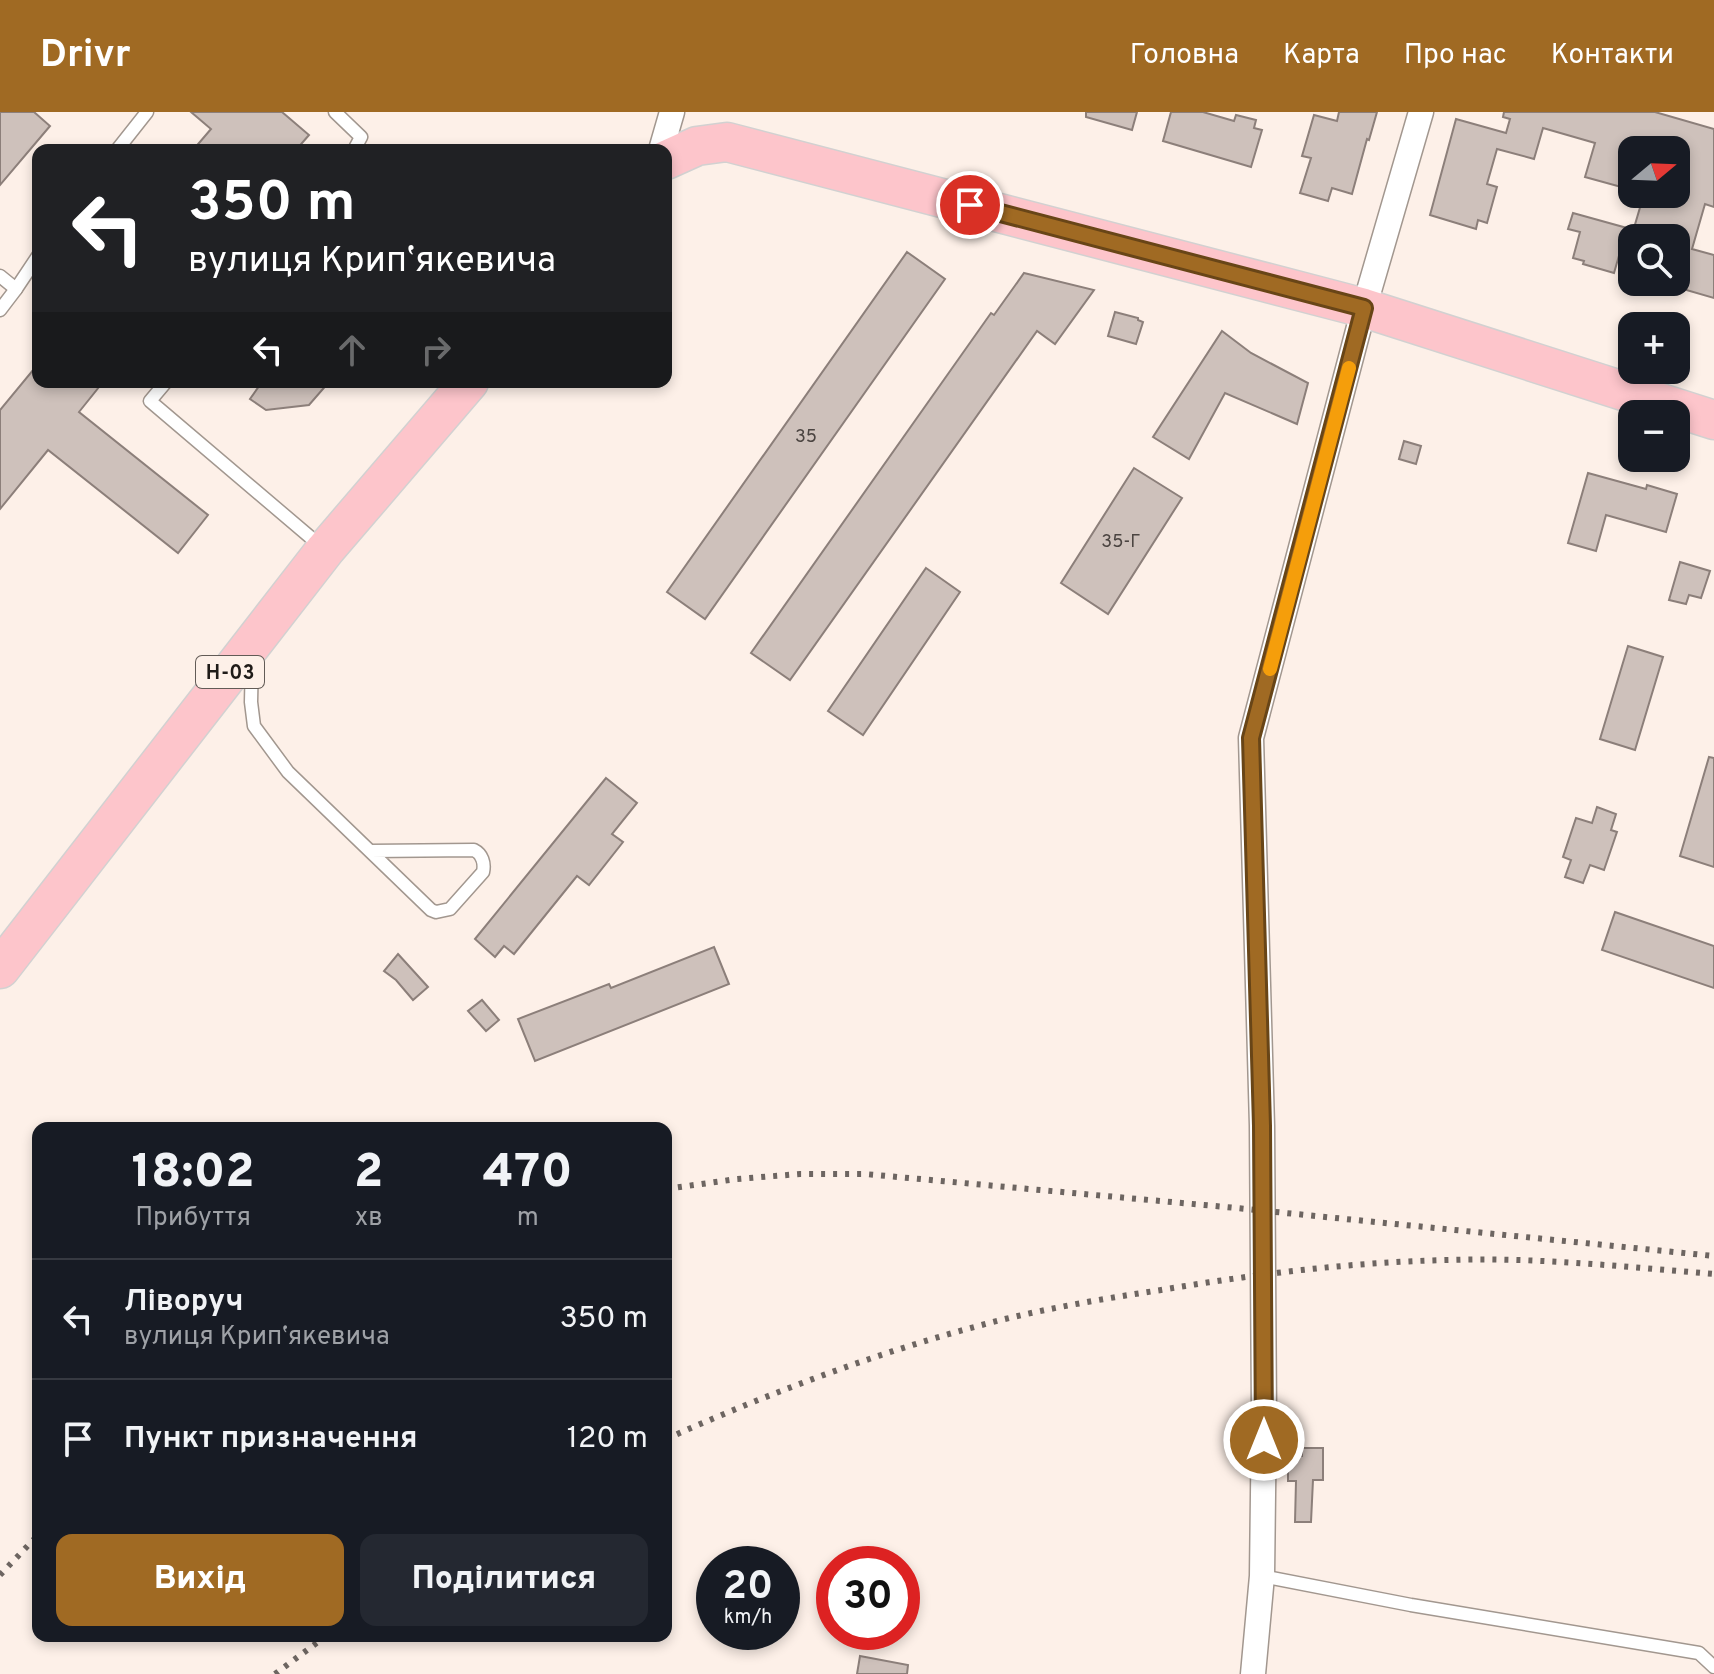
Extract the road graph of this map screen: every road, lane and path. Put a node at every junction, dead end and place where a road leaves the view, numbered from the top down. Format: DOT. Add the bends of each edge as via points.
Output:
graph roads {
  1 [pos="147,112"];
  2 [pos="335,112"];
  3 [pos="672,112"];
  4 [pos="1421,112"];
  5 [pos="122,144"];
  6 [pos="357,144"];
  7 [pos="663,144"];
  8 [pos="672,157"];
  9 [pos="32,265"];
  10 [pos="0,276"];
  11 [pos="16,289"];
  12 [pos="1364,308"];
  13 [pos="0,310"];
  14 [pos="161,388"];
  15 [pos="464,388"];
  16 [pos="1714,420"];
  17 [pos="325,550"];
  18 [pos="252,644"];
  19 [pos="370,851"];
  20 [pos="0,969"];
  21 [pos="1262,1576"];
  22 [pos="1714,1667"];
  23 [pos="1253,1674"];
  1 -- 5 [label="lane"];
  2 -- 6 [label="lane" via="361,137"];
  3 -- 7 [label="street"];
  4 -- 12 [label="street"];
  8 -- 12 [label="main road" via="697,146 727,142"];
  9 -- 11 [label="lane"];
  10 -- 11 [label="lane"];
  11 -- 13 [label="lane"];
  12 -- 16 [label="main road"];
  12 -- 21 [label="street" via="1251,738 1262,1126"];
  14 -- 17 [label="lane" via="150,401"];
  15 -- 17 [label="main road, Н-03"];
  17 -- 18 [label="main road, Н-03"];
  18 -- 19 [label="lane" via="254,726 288,772"];
  18 -- 20 [label="main road, Н-03"];
  19 -- 19 [label="lane" via="436,912 450,909 485,865 474,850"];
  21 -- 22 [label="lane" via="1699,1653"];
  21 -- 23 [label="street"];
}
